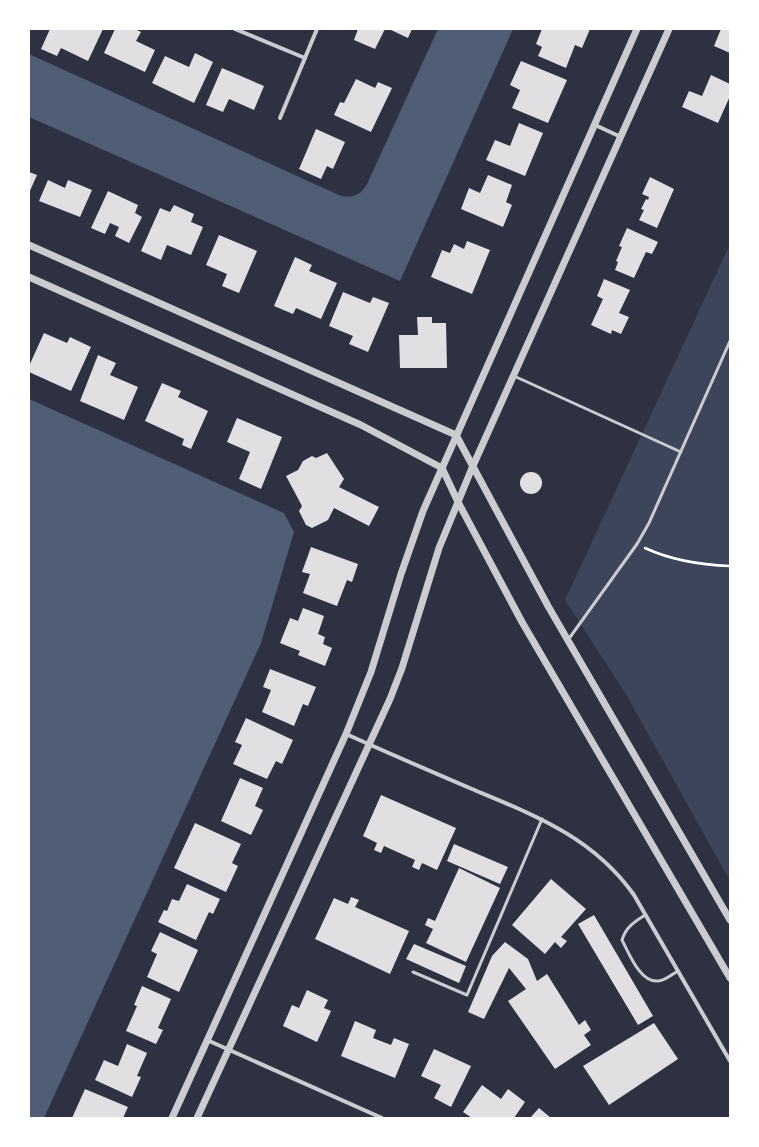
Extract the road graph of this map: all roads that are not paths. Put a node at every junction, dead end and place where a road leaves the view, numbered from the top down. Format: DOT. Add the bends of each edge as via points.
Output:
graph roads {
  1 [pos="235,29"];
  2 [pos="317,29"];
  3 [pos="637,29"];
  4 [pos="669,29"];
  5 [pos="305,58"];
  6 [pos="280,118"];
  7 [pos="595,125"];
  8 [pos="621,137"];
  9 [pos="29,245"];
  10 [pos="29,277"];
  11 [pos="730,341"];
  12 [pos="514,376"];
  13 [pos="456,435"];
  14 [pos="681,452"];
  15 [pos="442,468"];
  16 [pos="472,468"];
  17 [pos="458,502"];
  18 [pos="568,640"];
  19 [pos="346,734"];
  20 [pos="369,745"];
  21 [pos="542,819"];
  22 [pos="645,915"];
  23 [pos="730,920"];
  24 [pos="678,971"];
  25 [pos="413,972"];
  26 [pos="730,978"];
  27 [pos="207,1040"];
  28 [pos="228,1049"];
  29 [pos="730,1061"];
  30 [pos="172,1118"];
  31 [pos="197,1118"];
  32 [pos="382,1118"];
  1 -- 5 [label="street"];
  2 -- 5 [label="street"];
  3 -- 7 [label="street"];
  4 -- 8 [label="street"];
  5 -- 6 [label="street"];
  7 -- 8 [label="street"];
  7 -- 13 [label="street"];
  8 -- 12 [label="street"];
  9 -- 13 [label="street"];
  10 -- 15 [label="street" via="361,425"];
  11 -- 14 [label="lane"];
  12 -- 14 [label="lane"];
  12 -- 16 [label="street"];
  13 -- 15 [label="street"];
  13 -- 16 [label="street"];
  14 -- 18 [label="lane" via="655,512 637,544"];
  15 -- 17 [label="street"];
  15 -- 19 [label="street" via="423,511 371,672"];
  16 -- 17 [label="street"];
  16 -- 18 [label="street"];
  17 -- 20 [label="street" via="439,548 402,668"];
  17 -- 26 [label="street" via="522,622"];
  18 -- 23 [label="street"];
  19 -- 20 [label="street"];
  19 -- 27 [label="street"];
  20 -- 21 [label="street"];
  20 -- 28 [label="street"];
  21 -- 22 [label="street" via="593,851 619,876"];
  21 -- 25 [label="lane" via="467,995"];
  22 -- 24 [label="street"];
  22 -- 24 [label="lane" via="632,923 622,940 643,975 661,981"];
  24 -- 29 [label="street"];
  27 -- 28 [label="street"];
  27 -- 30 [label="street"];
  28 -- 31 [label="street"];
  28 -- 32 [label="street"];
}
